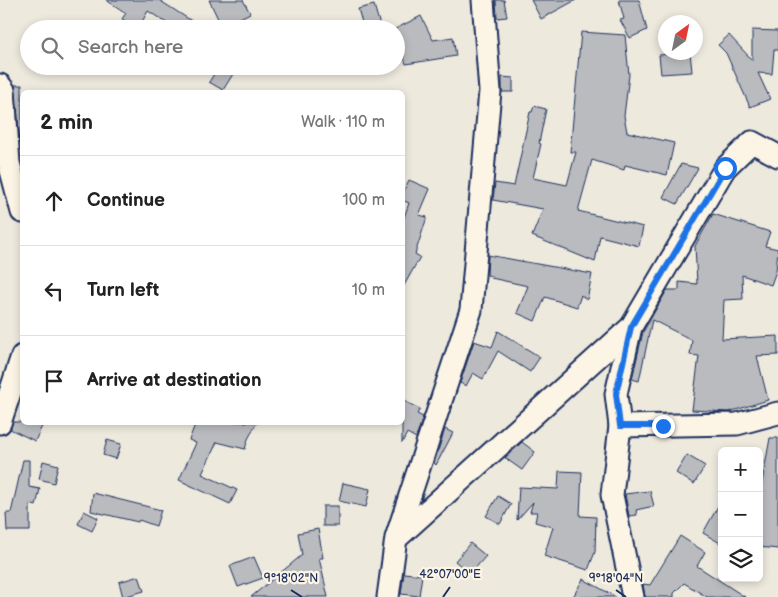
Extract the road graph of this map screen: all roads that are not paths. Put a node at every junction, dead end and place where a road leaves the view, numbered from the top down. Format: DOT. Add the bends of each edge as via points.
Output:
graph roads {
  1 [pos="483,0"];
  2 [pos="0,85"];
  3 [pos="778,156"];
  4 [pos="20,204"];
  5 [pos="631,327"];
  6 [pos="20,362"];
  7 [pos="778,413"];
  8 [pos="0,423"];
  9 [pos="620,426"];
  10 [pos="396,538"];
  11 [pos="388,597"];
  12 [pos="633,597"];
  1 -- 10 [label="street" via="490,92 470,310"];
  2 -- 4 [label="street" via="4,90 9,163"];
  3 -- 5 [label="street" via="752,142 725,168"];
  5 -- 9 [label="street" via="616,394"];
  5 -- 10 [label="street"];
  6 -- 8 [label="street"];
  7 -- 9 [label="street" via="737,424"];
  9 -- 12 [label="street" via="612,495"];
  10 -- 11 [label="street"];
}
